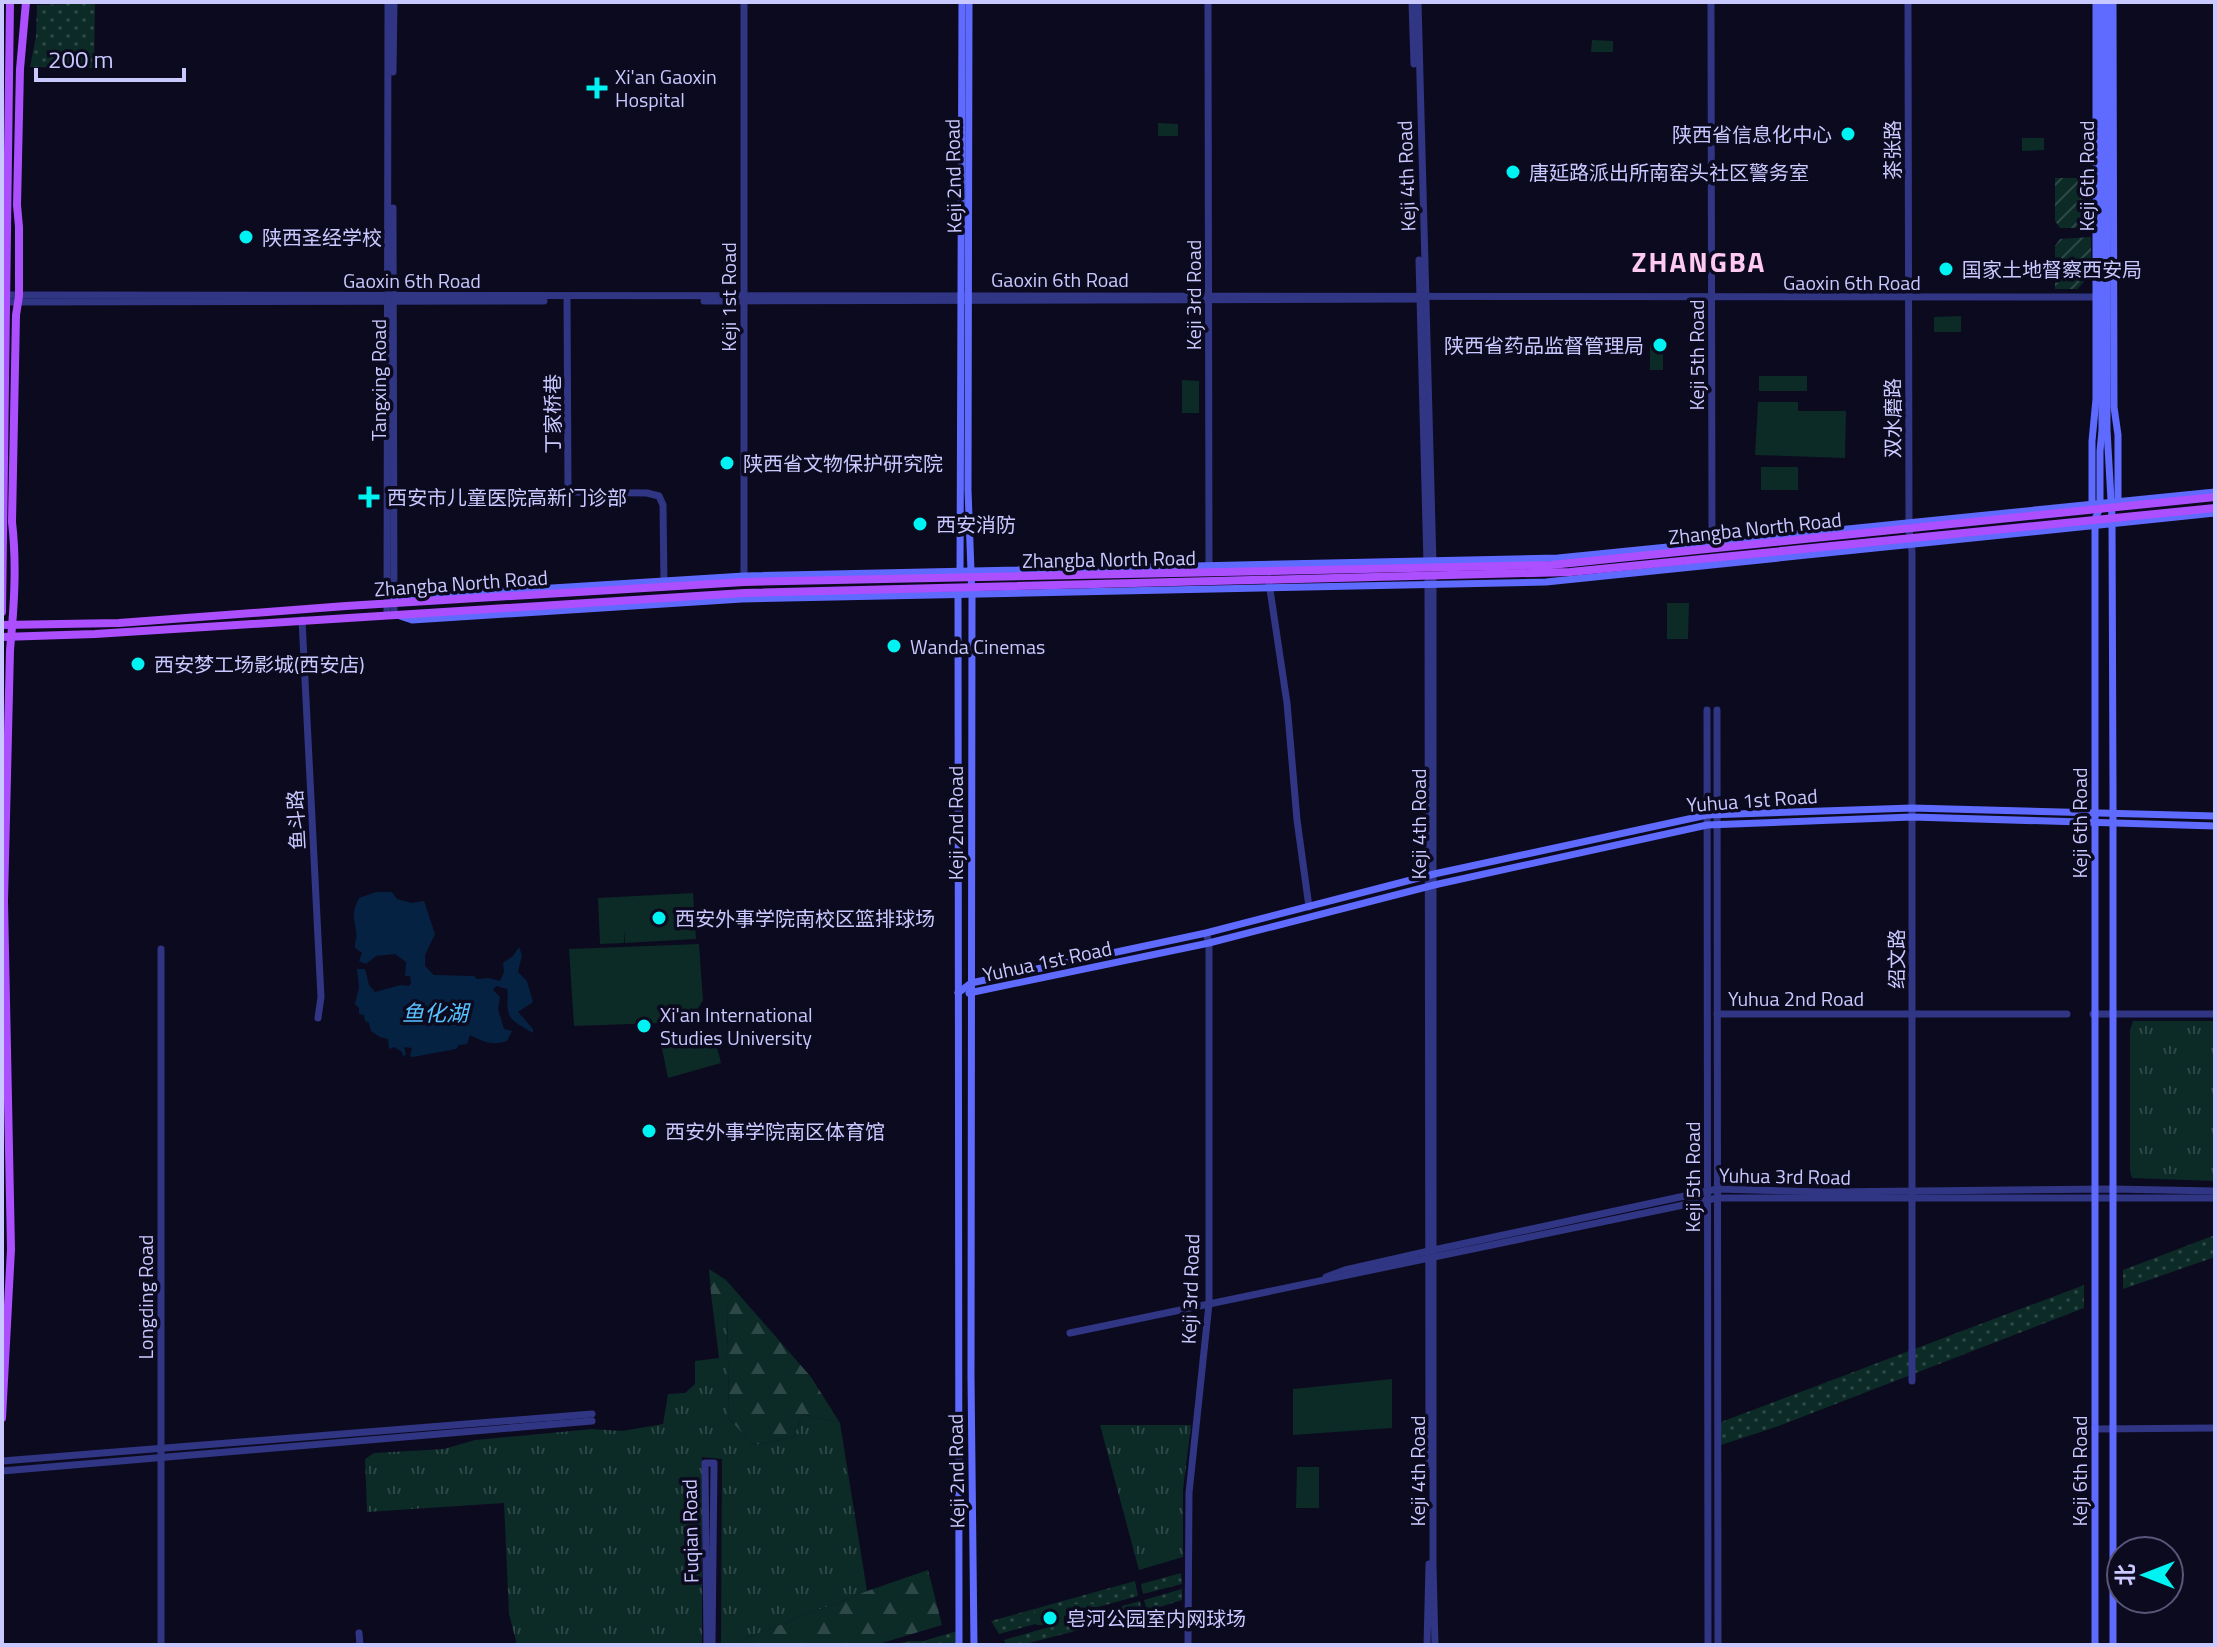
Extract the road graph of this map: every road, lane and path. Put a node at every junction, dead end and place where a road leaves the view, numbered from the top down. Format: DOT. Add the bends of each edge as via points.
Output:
graph roads {
  1 [pos="10,2"];
  2 [pos="26,2"];
  3 [pos="391,2"];
  4 [pos="744,2"];
  5 [pos="962,2"];
  6 [pos="969,2"];
  7 [pos="1208,2"];
  8 [pos="1415,2"];
  9 [pos="1711,2"];
  10 [pos="1908,2"];
  11 [pos="2104,2"];
  12 [pos="2105,297"];
  13 [pos="392,298"];
  14 [pos="960,298"];
  15 [pos="970,298"];
  16 [pos="1209,298"];
  17 [pos="1422,298"];
  18 [pos="1712,298"];
  19 [pos="1908,298"];
  20 [pos="6,299"];
  21 [pos="18,299"];
  22 [pos="567,299"];
  23 [pos="744,299"];
  24 [pos="4,327"];
  25 [pos="2215,494"];
  26 [pos="2097,505"];
  27 [pos="2113,510"];
  28 [pos="2215,511"];
  29 [pos="2095,522"];
  30 [pos="1910,533"];
  31 [pos="1712,553"];
  32 [pos="1430,564"];
  33 [pos="1209,578"];
  34 [pos="744,579"];
  35 [pos="1430,581"];
  36 [pos="664,583"];
  37 [pos="965,583"];
  38 [pos="1269,584"];
  39 [pos="744,593"];
  40 [pos="392,602"];
  41 [pos="2,612"];
  42 [pos="390,614"];
  43 [pos="302,620"];
  44 [pos="14,624"];
  45 [pos="2,625"];
  46 [pos="7,637"];
  47 [pos="1707,710"];
  48 [pos="1717,710"];
  49 [pos="1707,767"];
  50 [pos="1717,767"];
  51 [pos="1912,808"];
  52 [pos="2096,812"];
  53 [pos="2113,813"];
  54 [pos="1717,814"];
  55 [pos="1707,815"];
  56 [pos="2215,816"];
  57 [pos="1912,817"];
  58 [pos="2096,823"];
  59 [pos="2114,823"];
  60 [pos="1717,824"];
  61 [pos="1707,825"];
  62 [pos="2215,826"];
  63 [pos="1431,875"];
  64 [pos="1431,885"];
  65 [pos="1309,907"];
  66 [pos="1206,933"];
  67 [pos="1209,943"];
  68 [pos="161,949"];
  69 [pos="971,983"];
  70 [pos="958,993"];
  71 [pos="971,993"];
  72 [pos="1717,1014"];
  73 [pos="1912,1014"];
  74 [pos="2067,1014"];
  75 [pos="2093,1014"];
  76 [pos="2112,1014"];
  77 [pos="2215,1014"];
  78 [pos="318,1018"];
  79 [pos="1708,1144"];
  80 [pos="1717,1144"];
  81 [pos="1717,1189"];
  82 [pos="2112,1189"];
  83 [pos="2215,1191"];
  84 [pos="1912,1195"];
  85 [pos="2095,1195"];
  86 [pos="1708,1196"];
  87 [pos="1717,1198"];
  88 [pos="2215,1198"];
  89 [pos="2112,1199"];
  90 [pos="6,1216"];
  91 [pos="1708,1250"];
  92 [pos="1717,1250"];
  93 [pos="1431,1254"];
  94 [pos="1209,1304"];
  95 [pos="1070,1333"];
  96 [pos="1912,1381"];
  97 [pos="592,1417"];
  98 [pos="2,1418"];
  99 [pos="2215,1428"];
  100 [pos="2095,1429"];
  101 [pos="2113,1429"];
  102 [pos="161,1453"];
  103 [pos="2,1461"];
  104 [pos="2,1471"];
  105 [pos="359,1633"];
  106 [pos="161,1645"];
  107 [pos="360,1645"];
  108 [pos="710,1645"];
  109 [pos="959,1645"];
  110 [pos="974,1645"];
  111 [pos="1188,1645"];
  112 [pos="1427,1645"];
  113 [pos="1435,1645"];
  114 [pos="1708,1645"];
  115 [pos="1718,1645"];
  116 [pos="2095,1645"];
  117 [pos="2113,1645"];
  1 -- 20 [label="main road"];
  2 -- 21 [label="main road" via="17,178"];
  3 -- 13 [label="street, Tangxing Road"];
  4 -- 23 [label="street, Keji 1st Road"];
  5 -- 14 [label="main road, Keji 2nd Road"];
  6 -- 15 [label="main road, Keji 2nd Road"];
  7 -- 16 [label="street, Keji 3rd Road"];
  8 -- 17 [label="street, Keji 4th Road"];
  9 -- 18 [label="street, Keji 5th Road"];
  10 -- 19 [label="street, 茶张路"];
  11 -- 12 [label="main road, Keji 6th Road"];
  12 -- 19 [label="street, Gaoxin 6th Road"];
  12 -- 26 [label="main road" via="2092,441"];
  12 -- 27 [label="main road, Keji 6th Road"];
  13 -- 21 [label="street, Gaoxin 6th Road"];
  13 -- 22 [label="street, Gaoxin 6th Road"];
  13 -- 40 [label="street, Tangxing Road"];
  14 -- 15 [label="street, Gaoxin 6th Road"];
  14 -- 23 [label="street, Gaoxin 6th Road"];
  14 -- 37 [label="main road, Keji 2nd Road"];
  15 -- 16 [label="street, Gaoxin 6th Road"];
  15 -- 37 [label="main road, Keji 2nd Road"];
  16 -- 17 [label="street, Gaoxin 6th Road"];
  16 -- 33 [label="street, Keji 3rd Road"];
  17 -- 18 [label="street, Gaoxin 6th Road"];
  17 -- 32 [label="street, Keji 4th Road"];
  18 -- 19 [label="street, Gaoxin 6th Road"];
  18 -- 31 [label="street, Keji 5th Road"];
  19 -- 30 [label="street, 双水磨路"];
  20 -- 21 [label="street, Gaoxin 6th Road"];
  20 -- 24 [label="main road"];
  21 -- 44 [label="main road"];
  22 -- 23 [label="street, Gaoxin 6th Road"];
  22 -- 36 [label="street, 丁家桥巷" via="568,492 659,496"];
  23 -- 34 [label="street, Keji 1st Road"];
  24 -- 41 [label="main road"];
  25 -- 27 [label="main road, Zhangba North Road"];
  26 -- 27 [label="main road, Zhangba North Road"];
  26 -- 29 [label="main road, Keji 6th Road"];
  26 -- 30 [label="main road, Zhangba North Road"];
  27 -- 28 [label="main road, Zhangba North Road"];
  27 -- 29 [label="main road, Zhangba North Road"];
  27 -- 53 [label="main road, Keji 6th Road"];
  29 -- 30 [label="main road, Zhangba North Road"];
  29 -- 52 [label="main road, Keji 6th Road"];
  30 -- 31 [label="main road, Zhangba North Road"];
  30 -- 31 [label="main road"];
  30 -- 51 [label="street, 绍文路"];
  31 -- 32 [label="main road, Zhangba North Road" via="1551,565"];
  31 -- 35 [label="main road, Zhangba North Road" via="1570,572"];
  32 -- 33 [label="main road, Zhangba North Road"];
  32 -- 35 [label="street, Keji 4th Road"];
  33 -- 37 [label="main road, Zhangba North Road"];
  33 -- 37 [label="main road"];
  33 -- 38 [label="main road, Zhangba North Road"];
  34 -- 36 [label="main road, Zhangba North Road"];
  34 -- 37 [label="main road, Zhangba North Road"];
  34 -- 39 [label="street, Keji 1st Road"];
  35 -- 38 [label="main road, Zhangba North Road"];
  35 -- 63 [label="street, Keji 4th Road"];
  36 -- 40 [label="main road, Zhangba North Road"];
  37 -- 39 [label="main road, Zhangba North Road"];
  37 -- 42 [label="main road" via="412,620"];
  37 -- 69 [label="main road, Keji 2nd Road"];
  37 -- 70 [label="main road, Keji 2nd Road"];
  38 -- 65 [label="street"];
  39 -- 42 [label="main road, Zhangba North Road"];
  40 -- 42 [label="street, Tangxing Road"];
  40 -- 44 [label="main road, Zhangba North Road" via="119,623"];
  42 -- 43 [label="main road, Zhangba North Road"];
  43 -- 46 [label="main road, Zhangba North Road"];
  43 -- 78 [label="street, 鱼斗路"];
  44 -- 45 [label="main road, Zhangba North Road"];
  44 -- 46 [label="main road"];
  46 -- 90 [label="main road"];
  47 -- 49 [label="street, Keji 5th Road"];
  48 -- 50 [label="street, Keji 5th Road"];
  49 -- 50 [label="street"];
  49 -- 55 [label="street, Keji 5th Road"];
  50 -- 54 [label="street, Keji 5th Road"];
  51 -- 52 [label="main road, Yuhua 1st Road"];
  51 -- 54 [label="main road, Yuhua 1st Road"];
  51 -- 57 [label="street, 绍文路"];
  52 -- 53 [label="main road, Yuhua 1st Road"];
  52 -- 58 [label="main road, Keji 6th Road"];
  53 -- 56 [label="main road, Yuhua 1st Road"];
  53 -- 59 [label="main road, Keji 6th Road"];
  54 -- 55 [label="main road, Yuhua 1st Road"];
  54 -- 60 [label="street, Keji 5th Road"];
  55 -- 61 [label="street, Keji 5th Road"];
  55 -- 63 [label="main road, Yuhua 1st Road"];
  57 -- 58 [label="main road, Yuhua 1st Road"];
  57 -- 60 [label="main road, Yuhua 1st Road"];
  57 -- 73 [label="street, 绍文路"];
  58 -- 59 [label="main road, Yuhua 1st Road"];
  58 -- 75 [label="main road, Keji 6th Road"];
  59 -- 62 [label="main road, Yuhua 1st Road"];
  59 -- 76 [label="main road, Keji 6th Road"];
  60 -- 61 [label="main road, Yuhua 1st Road"];
  60 -- 72 [label="street, Keji 5th Road"];
  61 -- 64 [label="main road, Yuhua 1st Road"];
  61 -- 79 [label="street, Keji 5th Road"];
  63 -- 64 [label="street, Keji 4th Road"];
  63 -- 65 [label="main road, Yuhua 1st Road"];
  64 -- 67 [label="main road, Yuhua 1st Road"];
  64 -- 93 [label="street, Keji 4th Road"];
  65 -- 66 [label="main road, Yuhua 1st Road"];
  66 -- 67 [label="street, Keji 3rd Road"];
  66 -- 69 [label="main road, Yuhua 1st Road"];
  67 -- 71 [label="main road, Yuhua 1st Road"];
  67 -- 94 [label="street, Keji 3rd Road"];
  68 -- 102 [label="street, Longding Road"];
  69 -- 70 [label="main road, Yuhua 1st Road"];
  69 -- 71 [label="main road, Keji 2nd Road"];
  70 -- 71 [label="main road, Yuhua 1st Road"];
  70 -- 109 [label="main road, Keji 2nd Road"];
  71 -- 110 [label="main road, Keji 2nd Road"];
  72 -- 73 [label="street, Yuhua 2nd Road"];
  72 -- 80 [label="street, Keji 5th Road"];
  73 -- 74 [label="street, Yuhua 2nd Road"];
  73 -- 84 [label="street, 绍文路"];
  75 -- 76 [label="street"];
  75 -- 85 [label="main road, Keji 6th Road"];
  76 -- 77 [label="street"];
  76 -- 82 [label="main road, Keji 6th Road"];
  79 -- 80 [label="street"];
  79 -- 86 [label="street, Keji 5th Road"];
  80 -- 81 [label="street, Keji 5th Road"];
  81 -- 84 [label="street, Yuhua 3rd Road"];
  81 -- 86 [label="street, Yuhua 3rd Road"];
  81 -- 87 [label="street, Keji 5th Road"];
  82 -- 83 [label="street, Yuhua 3rd Road"];
  82 -- 85 [label="street, Yuhua 3rd Road"];
  82 -- 89 [label="main road, Keji 6th Road"];
  84 -- 85 [label="street, Yuhua 3rd Road"];
  84 -- 87 [label="street, Yuhua 3rd Road"];
  84 -- 96 [label="street, 绍文路"];
  85 -- 89 [label="street, Yuhua 3rd Road"];
  85 -- 100 [label="main road, Keji 6th Road"];
  86 -- 87 [label="street, Yuhua 3rd Road"];
  86 -- 91 [label="street, Keji 5th Road"];
  86 -- 93 [label="street, Yuhua 3rd Road"];
  87 -- 92 [label="street, Keji 5th Road"];
  88 -- 89 [label="street, Yuhua 3rd Road"];
  89 -- 101 [label="main road, Keji 6th Road"];
  90 -- 98 [label="main road" via="8,1339"];
  91 -- 92 [label="street"];
  91 -- 114 [label="street, Keji 5th Road"];
  92 -- 115 [label="street, Keji 5th Road"];
  93 -- 94 [label="street, Yuhua 3rd Road"];
  93 -- 112 [label="street, Keji 4th Road"];
  93 -- 113 [label="street, Keji 4th Road"];
  94 -- 95 [label="street, Yuhua 3rd Road"];
  94 -- 111 [label="street, Keji 3rd Road" via="1189,1493"];
  97 -- 102 [label="street"];
  99 -- 101 [label="street"];
  100 -- 101 [label="street"];
  100 -- 116 [label="main road, Keji 6th Road"];
  101 -- 117 [label="main road, Keji 6th Road"];
  102 -- 103 [label="street"];
  102 -- 104 [label="street"];
  102 -- 106 [label="street, Longding Road"];
  105 -- 107 [label="street"];
  108 -- 108 [label="street, Fuqian Road" via="714,1463 705,1463"];
}
